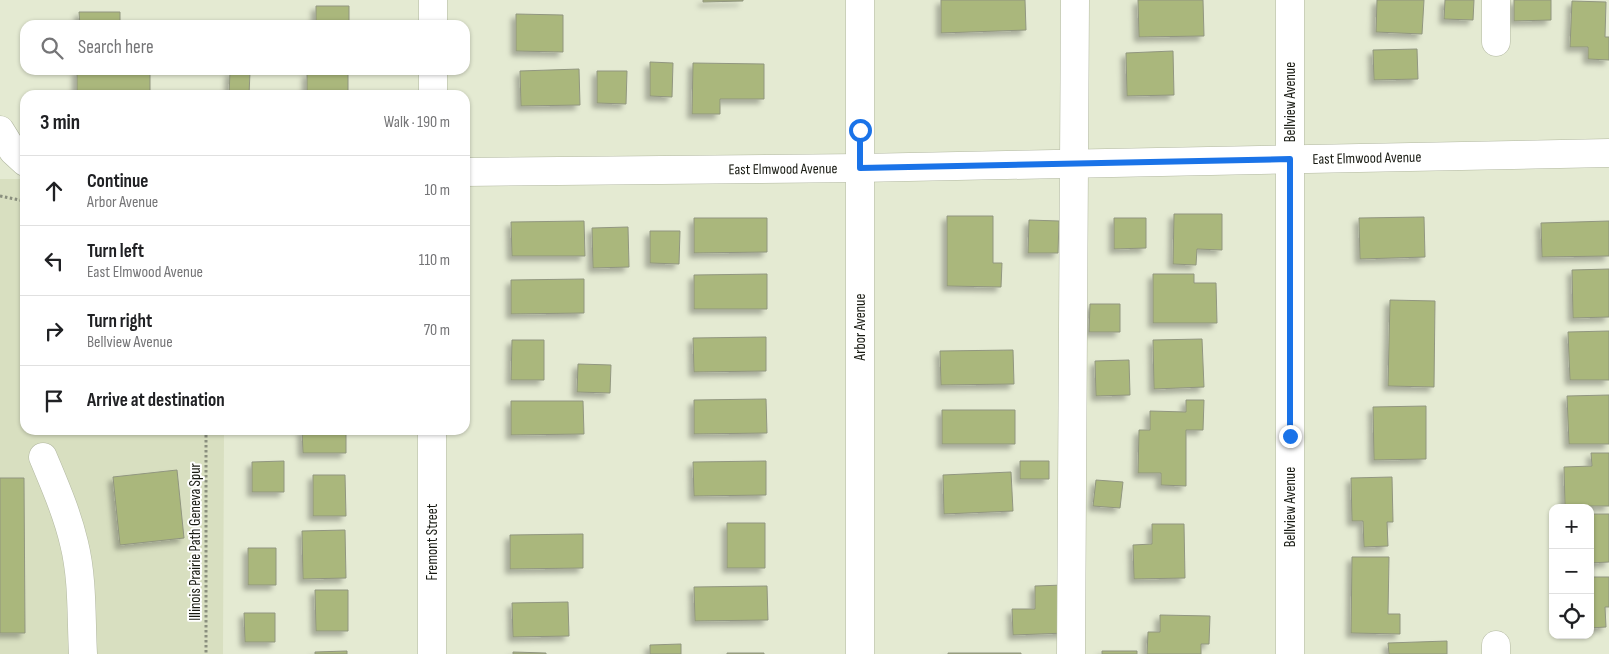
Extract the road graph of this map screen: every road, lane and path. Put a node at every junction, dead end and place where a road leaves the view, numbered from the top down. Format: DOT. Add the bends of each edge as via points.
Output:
graph roads {
  1 [pos="433,0"];
  2 [pos="860,0"];
  3 [pos="1075,0"];
  4 [pos="1290,0"];
  5 [pos="1496,0"];
  6 [pos="433,20"];
  7 [pos="1496,42"];
  8 [pos="433,75"];
  9 [pos="433,90"];
  10 [pos="1609,153"];
  11 [pos="1290,159"];
  12 [pos="1075,163"];
  13 [pos="860,168"];
  14 [pos="470,172"];
  15 [pos="0,196"];
  16 [pos="20,200"];
  17 [pos="206,435"];
  18 [pos="432,435"];
  19 [pos="43,457"];
  20 [pos="83,654"];
  21 [pos="206,654"];
  22 [pos="432,654"];
  23 [pos="860,654"];
  24 [pos="1071,654"];
  25 [pos="1290,654"];
  1 -- 6 [label="street"];
  2 -- 13 [label="street, Arbor Avenue"];
  3 -- 12 [label="street"];
  4 -- 11 [label="street, Bellview Avenue"];
  5 -- 7 [label="street"];
  8 -- 9 [label="street"];
  10 -- 11 [label="street, East Elmwood Avenue"];
  11 -- 12 [label="street, East Elmwood Avenue"];
  11 -- 25 [label="street, Bellview Avenue"];
  12 -- 13 [label="street, East Elmwood Avenue"];
  12 -- 24 [label="street"];
  13 -- 14 [label="street, East Elmwood Avenue"];
  13 -- 23 [label="street, Arbor Avenue"];
  15 -- 16 [label="path"];
  17 -- 21 [label="path, Illinois Prairie Path Geneva Spur"];
  18 -- 22 [label="street, Fremont Street"];
  19 -- 20 [label="street" via="65,507 75,545"];
}
